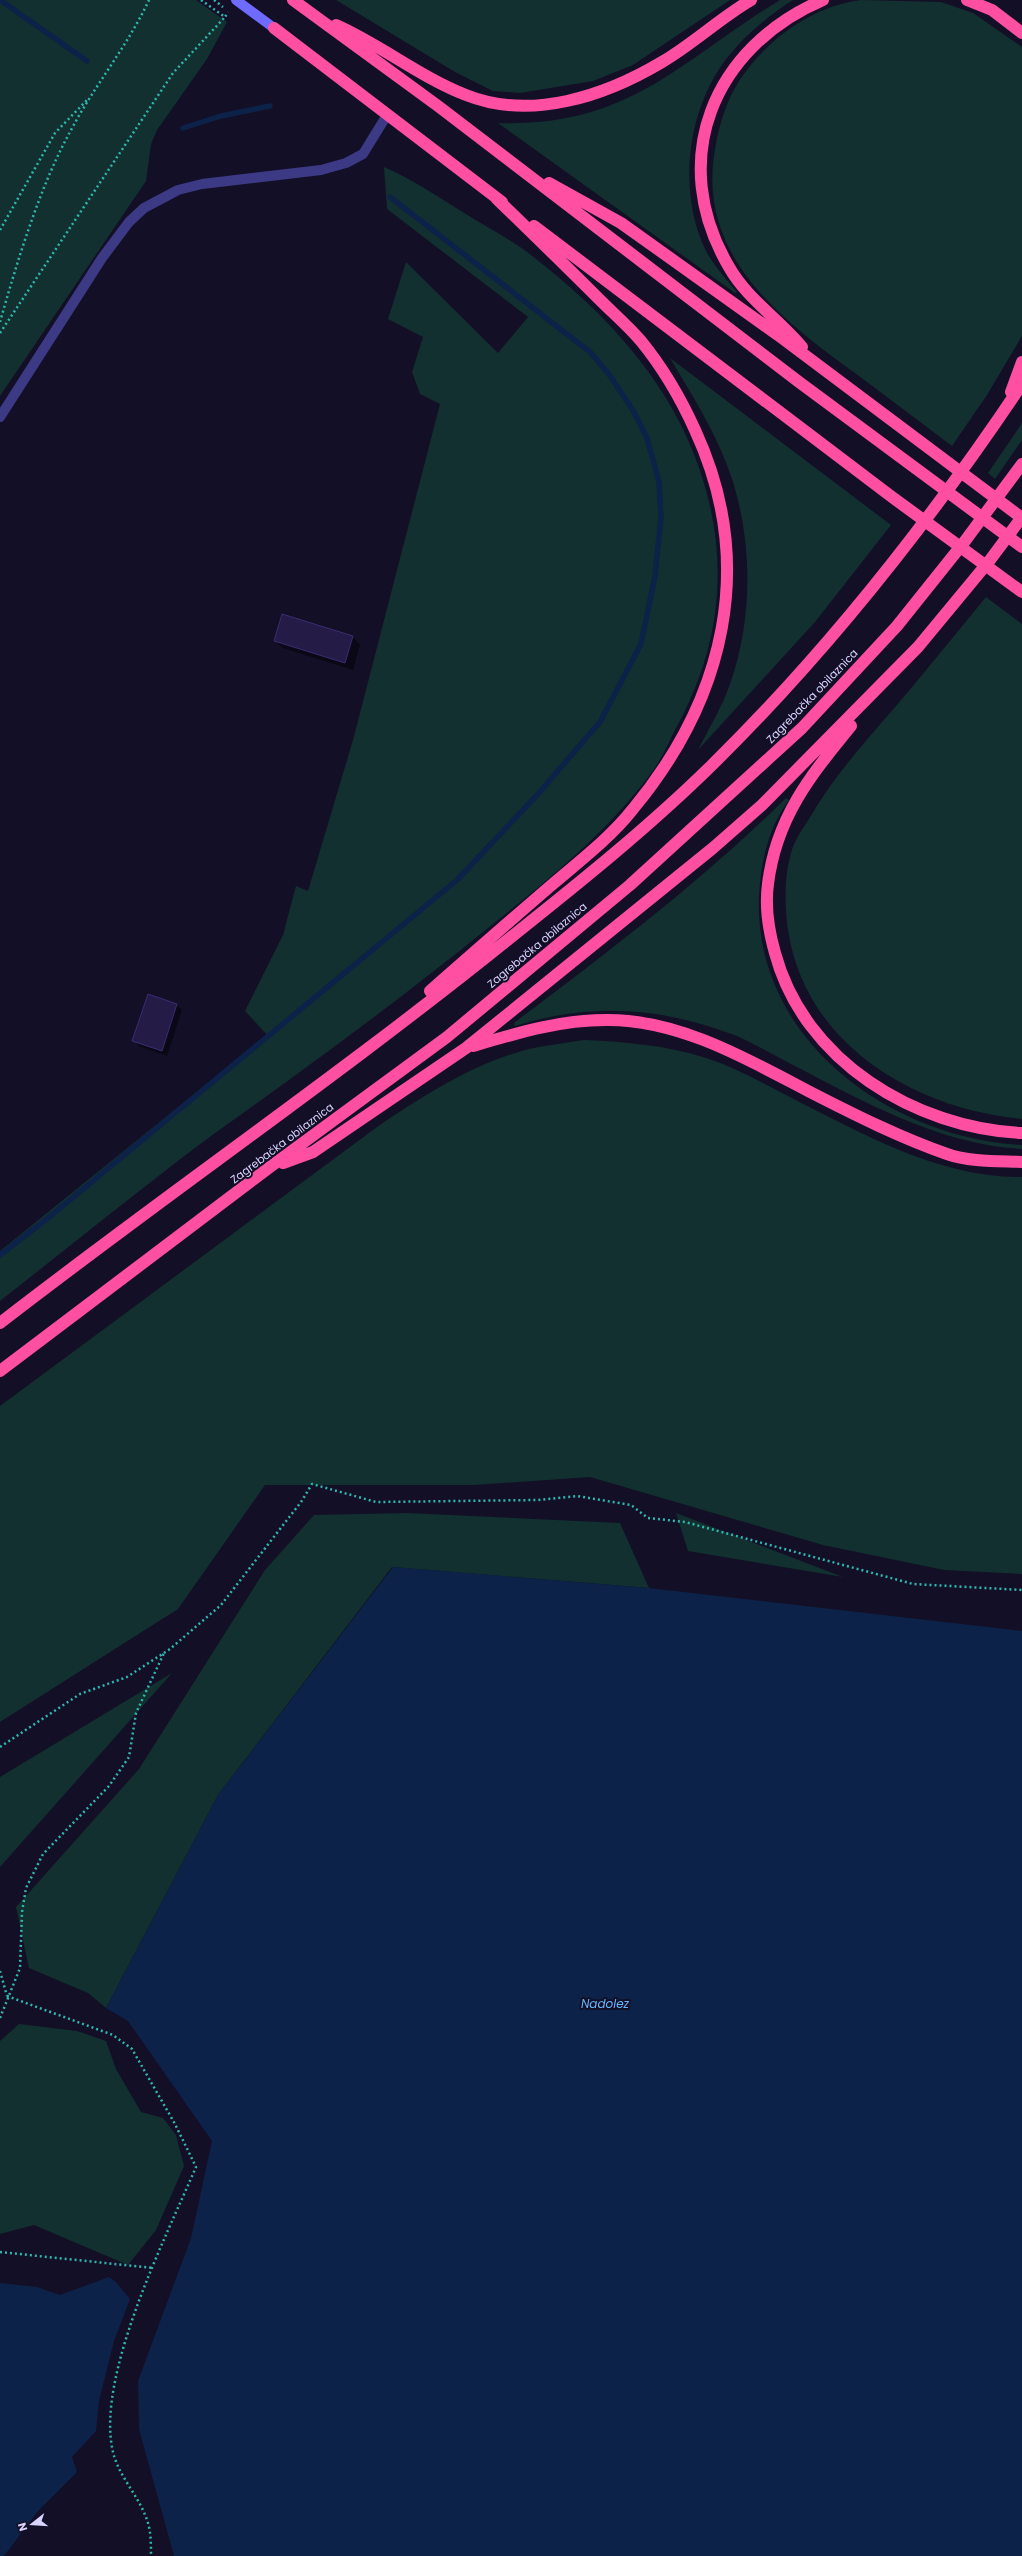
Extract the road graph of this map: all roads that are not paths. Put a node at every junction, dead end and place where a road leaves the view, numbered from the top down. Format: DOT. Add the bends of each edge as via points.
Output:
graph roads {
  1 [pos="236,0"];
  2 [pos="293,0"];
  3 [pos="751,0"];
  4 [pos="823,0"];
  5 [pos="966,0"];
  6 [pos="313,15"];
  7 [pos="274,28"];
  8 [pos="1022,34"];
  9 [pos="386,115"];
  10 [pos="513,162"];
  11 [pos="496,198"];
  12 [pos="1022,362"];
  13 [pos="816,363"];
  14 [pos="1022,384"];
  15 [pos="1006,409"];
  16 [pos="0,417"];
  17 [pos="1022,464"];
  18 [pos="1022,518"];
  19 [pos="1022,547"];
  20 [pos="1022,592"];
  21 [pos="896,671"];
  22 [pos="466,1048"];
  23 [pos="352,1060"];
  24 [pos="1022,1133"];
  25 [pos="1022,1162"];
  26 [pos="270,1167"];
  27 [pos="0,1323"];
  28 [pos="0,1371"];
  1 -- 7 [label="main road"];
  2 -- 6 [label="highway"];
  3 -- 6 [label="highway" via="663,62 635,77 572,100 523,105 496,104 466,95 416,70 365,39"];
  4 -- 13 [label="highway" via="786,18 766,32 746,52 723,85 709,113 703,140 701,174 711,226 729,268 746,292 787,329"];
  5 -- 8 [label="highway" via="992,10"];
  6 -- 10 [label="highway"];
  7 -- 9 [label="highway"];
  9 -- 11 [label="highway"];
  9 -- 16 [label="lane" via="363,154 346,163 321,170 202,184 178,190 144,208 129,222 102,258"];
  10 -- 13 [label="highway" via="621,223"];
  10 -- 19 [label="highway" via="799,382"];
  11 -- 20 [label="highway"];
  11 -- 23 [label="highway" via="640,341 685,407 705,451 726,534 729,580 725,621 715,664 698,709 659,777 632,811 594,848"];
  12 -- 15 [label="highway"];
  13 -- 18 [label="highway"];
  14 -- 15 [label="highway"];
  15 -- 23 [label="highway, Zagrebačka obilaznica" via="937,507 863,599 712,765 613,856"];
  17 -- 26 [label="highway, Zagrebačka obilaznica" via="897,626 802,728 630,885 447,1037"];
  18 -- 21 [label="highway"];
  21 -- 22 [label="highway" via="762,805 689,868"];
  21 -- 24 [label="highway" via="813,772 781,827 767,885 772,940 779,967 806,1019 846,1063 870,1082 899,1101 965,1126"];
  22 -- 25 [label="highway" via="564,1022 607,1020 653,1026 735,1053 838,1106 948,1154"];
  22 -- 26 [label="highway" via="313,1152"];
  23 -- 27 [label="highway, Zagrebačka obilaznica"];
  26 -- 28 [label="highway, Zagrebačka obilaznica"];
}
